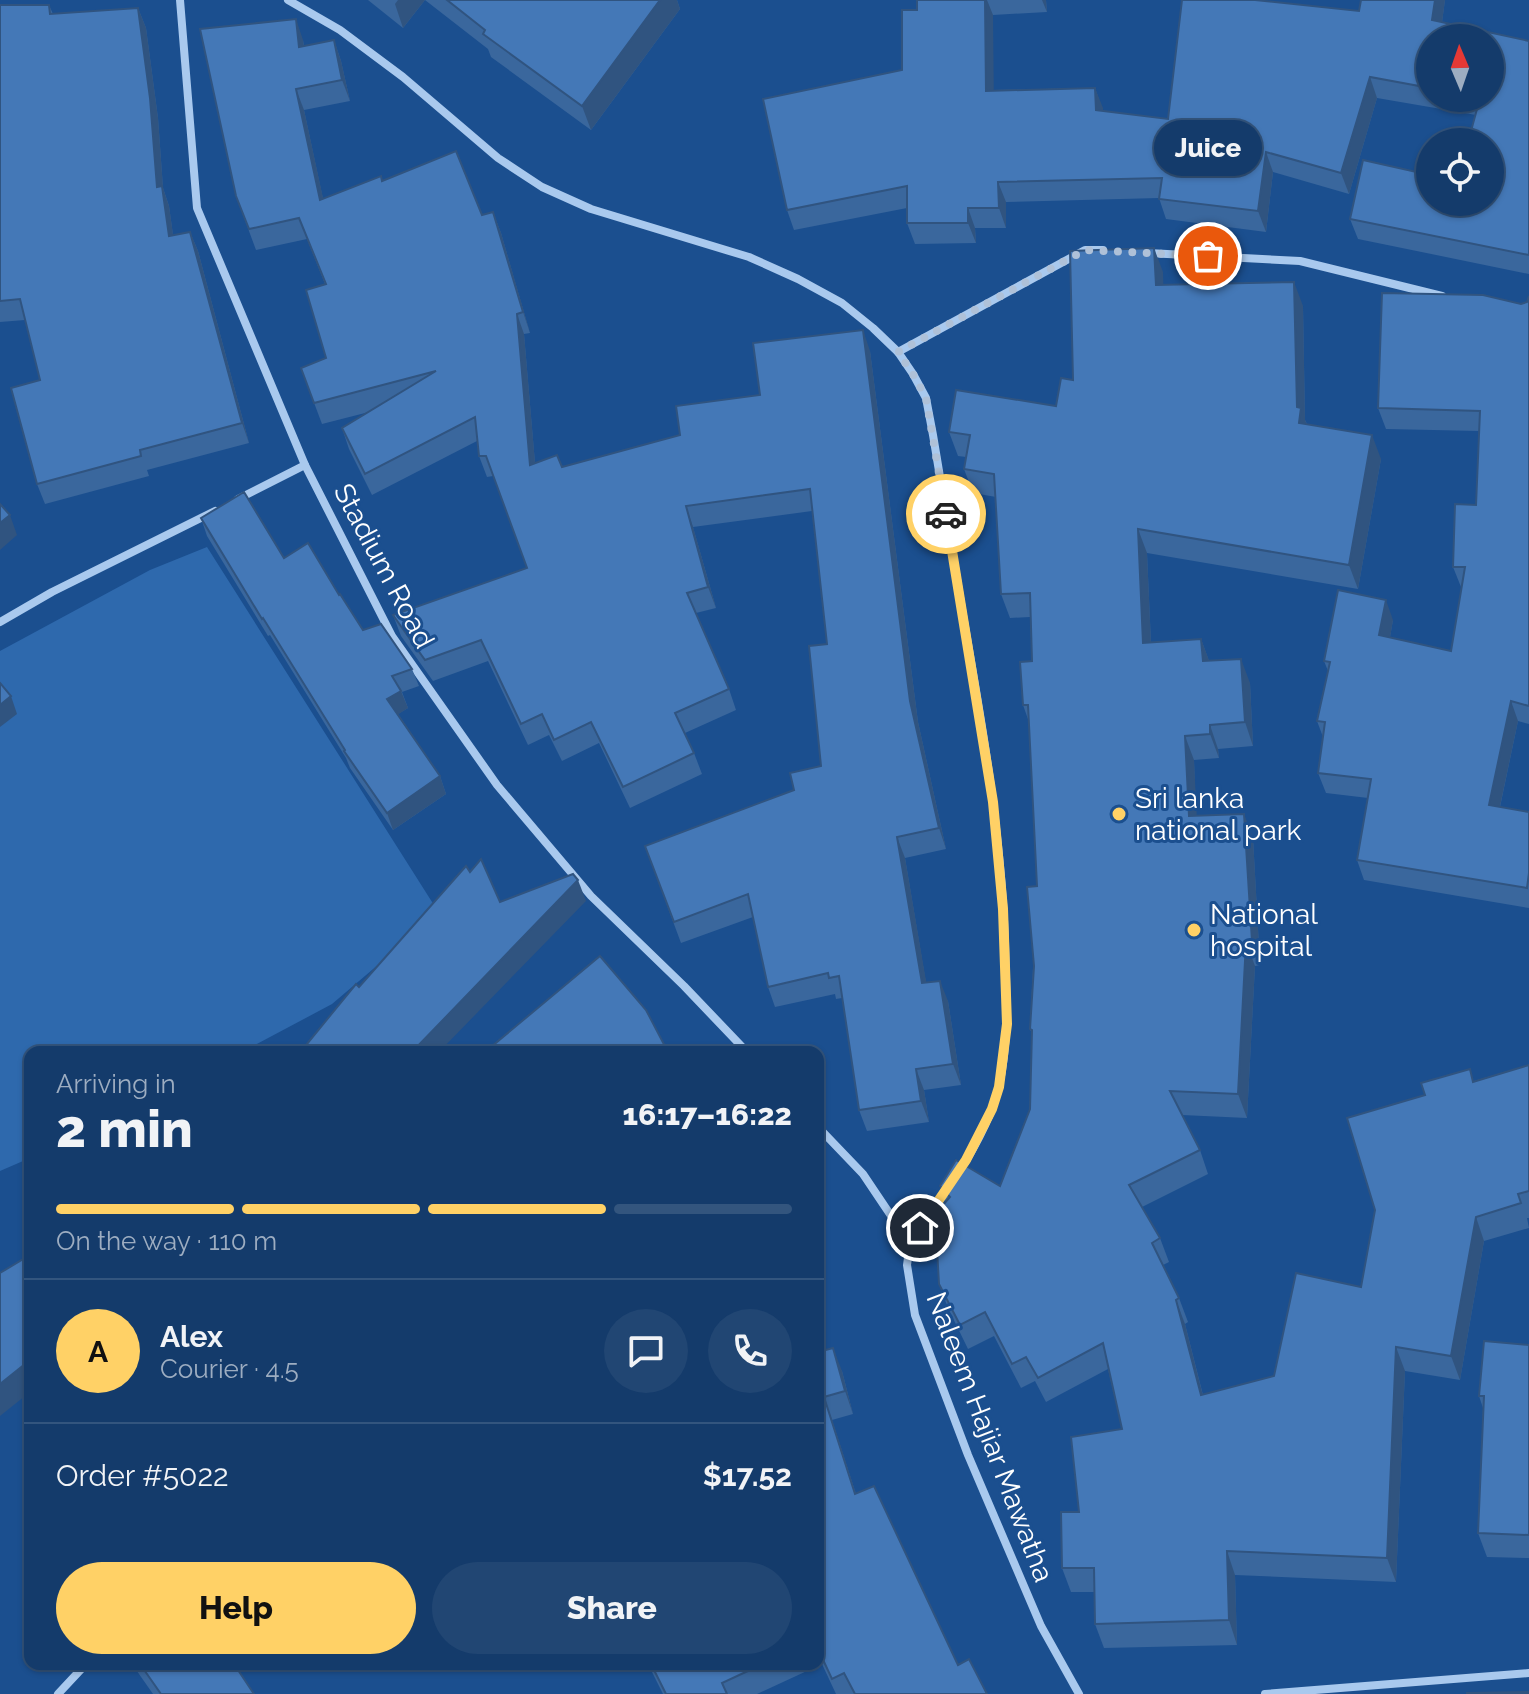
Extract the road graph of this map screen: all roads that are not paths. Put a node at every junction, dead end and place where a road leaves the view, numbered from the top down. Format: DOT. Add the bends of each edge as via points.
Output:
graph roads {
  1 [pos="180,0"];
  2 [pos="288,0"];
  3 [pos="1116,251"];
  4 [pos="1131,252"];
  5 [pos="1453,299"];
  6 [pos="898,352"];
  7 [pos="305,465"];
  8 [pos="235,501"];
  9 [pos="221,508"];
  10 [pos="0,622"];
  11 [pos="741,1046"];
  12 [pos="824,1133"];
  13 [pos="910,1244"];
  14 [pos="80,1670"];
  15 [pos="1529,1673"];
  16 [pos="58,1694"];
  17 [pos="1079,1694"];
  18 [pos="1265,1694"];
  1 -- 7 [label="street, Stadium Road" via="197,208"];
  2 -- 6 [label="street" via="340,30 498,158 542,187 591,209 749,257 798,279 842,303"];
  3 -- 6 [label="street" via="1085,250"];
  4 -- 5 [label="street" via="1300,261"];
  6 -- 13 [label="street" via="926,398 974,679 995,817 1007,1024 992,1109 966,1160"];
  7 -- 8 [label="street"];
  7 -- 11 [label="street, Stadium Road" via="392,636 497,785 591,896"];
  9 -- 10 [label="street"];
  12 -- 13 [label="street" via="863,1174"];
  13 -- 17 [label="street, Naleem Hajiar Mawatha" via="909,1289 924,1340 1041,1626"];
  14 -- 16 [label="street"];
  15 -- 18 [label="street"];
}
